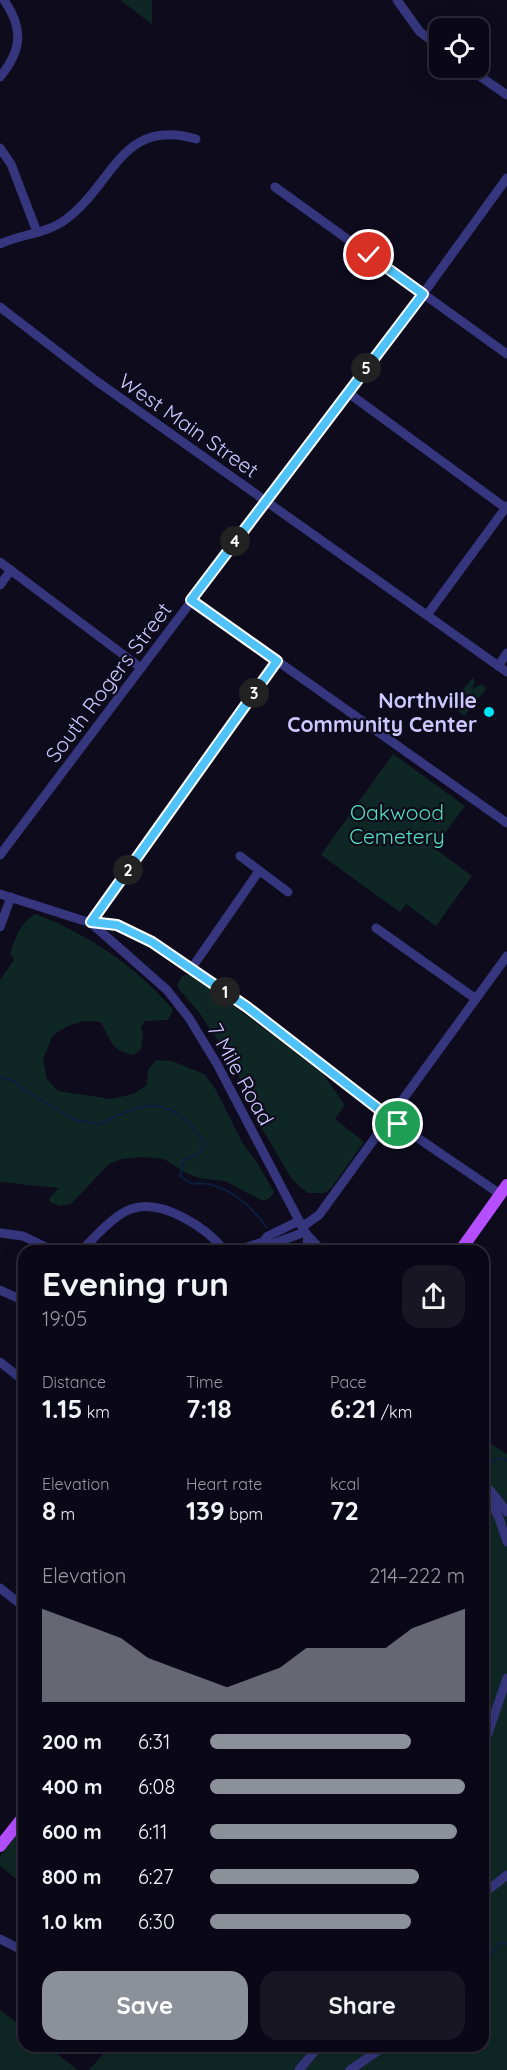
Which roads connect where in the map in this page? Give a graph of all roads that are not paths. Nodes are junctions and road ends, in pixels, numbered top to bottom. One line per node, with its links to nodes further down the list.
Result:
1 (4, 0): 4 (street)
2 (397, 0): 3 (street)
3 (429, 39)
4 (0, 77)
5 (482, 78): 6 (street)
6 (507, 95)
7 (196, 139): 11 (street)
8 (0, 148): 11 (street)
9 (507, 177): 13 (street, South Rogers Street)
10 (274, 188): 13 (street)
11 (37, 232): 12 (street)
12 (0, 244)
13 (423, 294): 15 (street); 16 (street, South Rogers Street)
14 (0, 307): 17 (street, West Main Street)
15 (507, 354)
16 (347, 392): 17 (street, South Rogers Street); 18 (street)
17 (265, 501): 22 (street, South Rogers Street); 23 (street, West Main Street)
18 (507, 508): 23 (street)
19 (0, 562): 20 (street)
20 (11, 570): 21 (street); 27 (street)
21 (0, 585)
22 (191, 600): 25 (street); 27 (street, South Rogers Street)
23 (427, 615): 26 (street, West Main Street)
24 (507, 653): 26 (street)
25 (277, 661): 29 (street); 36 (street)
26 (498, 666): 28 (street, West Main Street)
27 (141, 668): 30 (street, South Rogers Street)
28 (507, 672)
29 (507, 823)
30 (0, 855)
31 (240, 856): 32 (street)
32 (259, 871): 33 (street); 40 (street)
33 (288, 892)
34 (0, 894): 35 (street)
35 (12, 897): 36 (street); 37 (street)
36 (91, 922): 40 (street); 44 (street, 7 Mile Road)
37 (0, 927)
38 (376, 928): 41 (street)
39 (507, 956): 41 (street)
40 (191, 969): 42 (street)
41 (476, 999): 42 (street)
42 (390, 1119): 43 (street); 44 (street)
43 (504, 1190): 52 (main road)
44 (304, 1229): 49 (street); 50 (street, 7 Mile Road); 51 (street, 7 Mile Road)
45 (0, 1233): 46 (street)
46 (41, 1245)
47 (88, 1245): 48 (street)
48 (219, 1245)
49 (253, 1245)
50 (308, 1245)
51 (317, 1245)
52 (464, 1245)
53 (0, 1290): 54 (street)
54 (18, 1298)
55 (0, 1362): 56 (street)
56 (18, 1376)
57 (489, 1490): 59 (street)
58 (489, 1496): 60 (street)
59 (507, 1512)
60 (507, 1542)
61 (0, 1588): 62 (street)
62 (18, 1602)
63 (507, 1678): 64 (street)
64 (489, 1730)
65 (18, 1824): 66 (main road)
66 (0, 1846)
67 (507, 1875): 68 (street)
68 (489, 1889)
69 (0, 1939): 70 (street)
70 (18, 1948)
71 (314, 2052): 73 (street)
72 (376, 2052): 74 (street)
73 (299, 2070)
74 (350, 2070)

